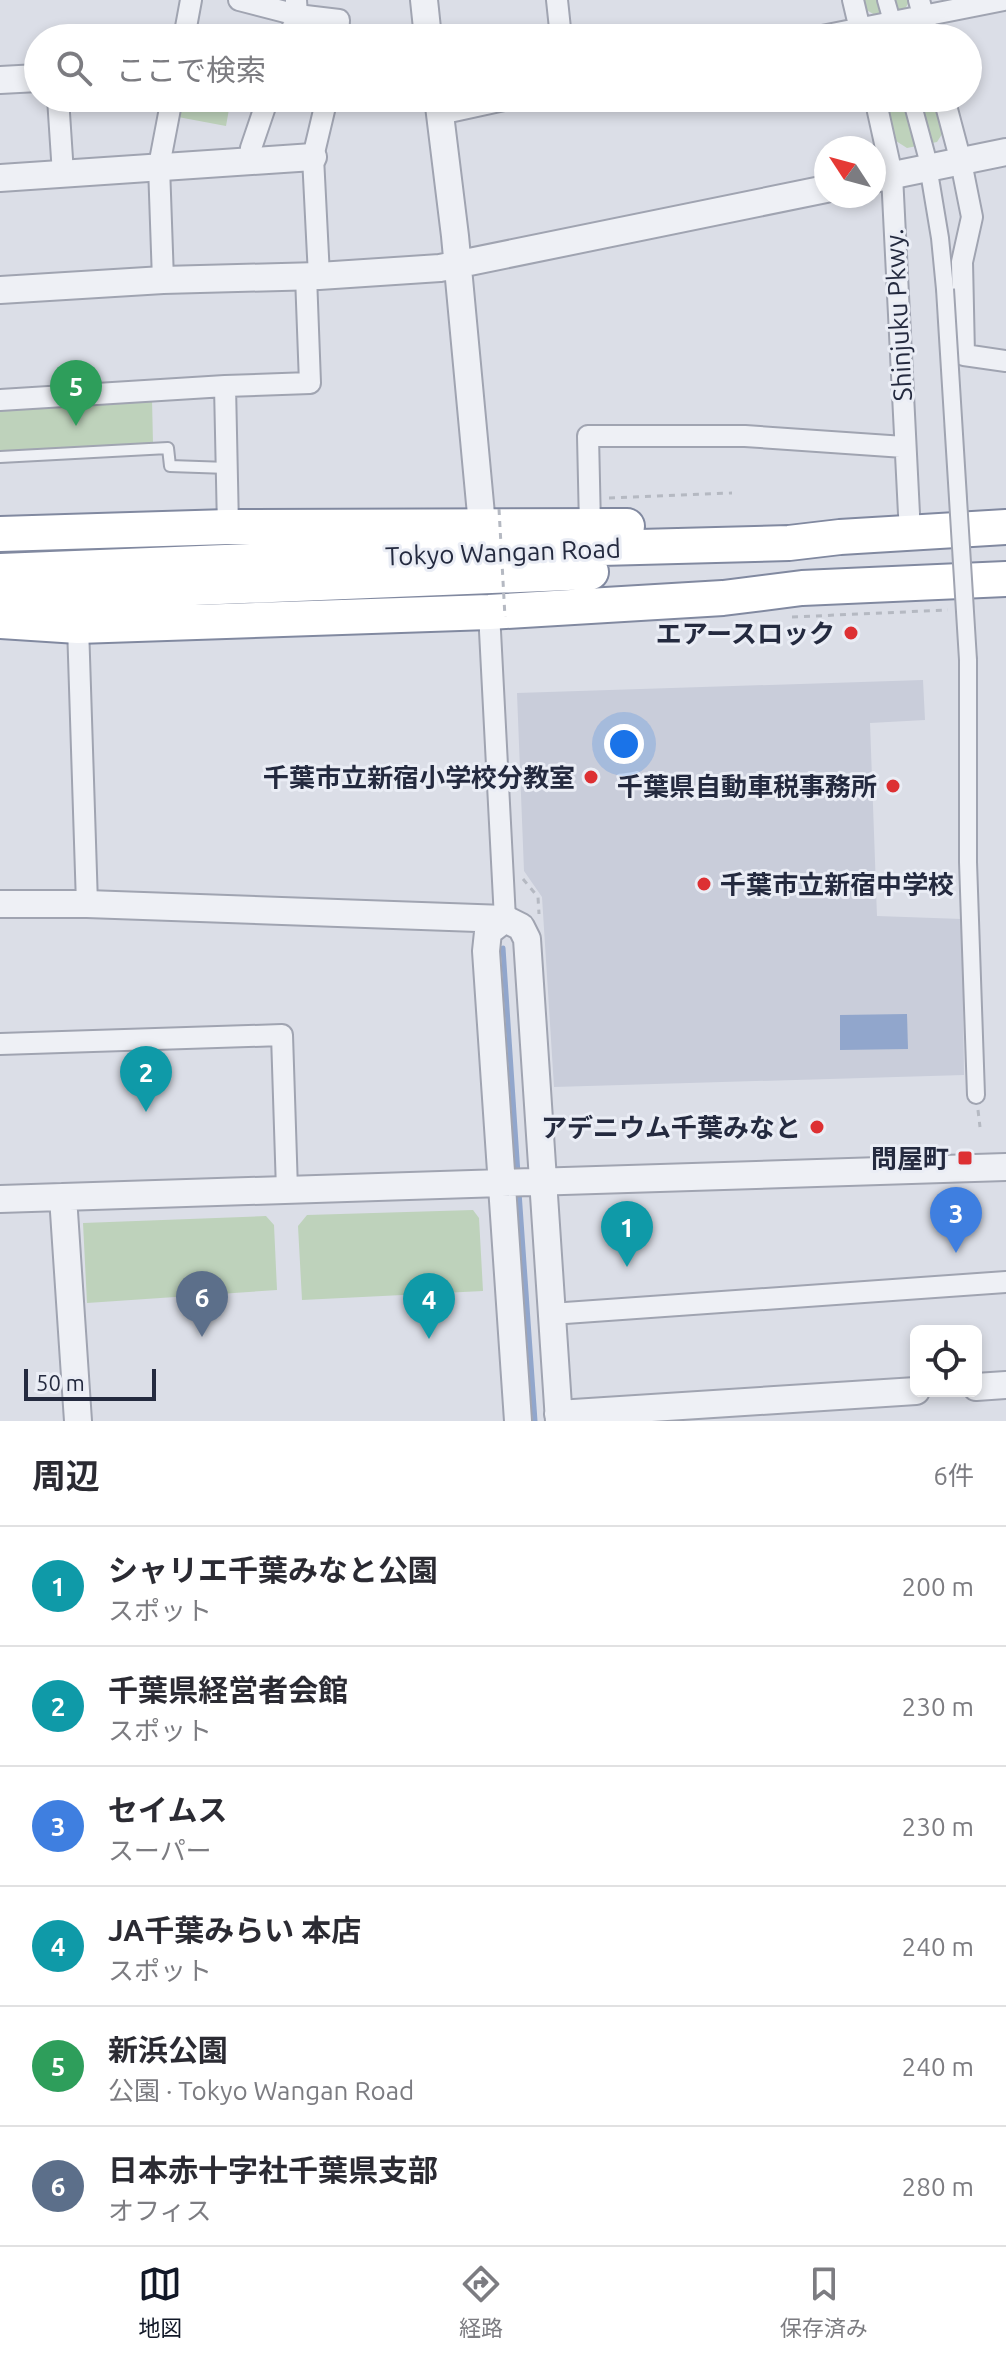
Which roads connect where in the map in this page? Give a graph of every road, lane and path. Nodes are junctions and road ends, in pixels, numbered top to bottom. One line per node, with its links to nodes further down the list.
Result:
1 (191, 0): 9 (street)
2 (239, 0): 7 (street)
3 (424, 0): 11 (street)
4 (557, 0): 12 (street)
5 (853, 0): 13 (street)
6 (1004, 0): 8 (street)
7 (296, 8): 10 (street)
8 (921, 8): 14 (street)
9 (187, 24)
10 (339, 24)
11 (427, 24)
12 (560, 24)
13 (859, 24)
14 (883, 24)
15 (24, 79): 16 (street)
16 (0, 80)
17 (59, 112): 32 (street)
18 (169, 112): 31 (street)
19 (263, 112): 30 (street)
20 (324, 112): 27 (street)
21 (440, 112): 38 (street)
22 (876, 112): 25 (street, Shinjuku Pkwy.)
23 (915, 112): 28 (street)
24 (948, 112): 29 (street)
25 (879, 136)
26 (1006, 152): 29 (street)
27 (313, 157): 30 (street); 39 (street)
28 (927, 157)
29 (961, 162): 33 (street); 42 (street)
30 (249, 163): 31 (street)
31 (159, 166): 32 (street); 40 (street)
32 (63, 174): 34 (street)
33 (886, 176)
34 (0, 178)
35 (930, 178): 67 (street, bridge)
36 (814, 191): 38 (street)
37 (885, 208): 45 (street, Shinjuku Pkwy.)
38 (457, 264): 39 (street); 50 (street)
39 (312, 276): 40 (street); 43 (street)
40 (163, 280): 41 (street)
41 (0, 290)
42 (1006, 361)
43 (225, 386): 44 (street); 47 (street)
44 (0, 400)
45 (904, 447): 49 (street); 54 (street, Shinjuku Pkwy.)
46 (0, 457): 47 (lane)
47 (228, 468): 51 (street)
48 (732, 493): 49 (path)
49 (595, 512): 50 (highway); 55 (highway)
50 (490, 517): 51 (highway); 60 (path, bridge)
51 (228, 527): 53 (highway)
52 (1006, 527): 54 (highway, Tokyo Wangan Road)
53 (0, 534)
54 (910, 534): 55 (highway, Tokyo Wangan Road)
55 (840, 537): 57 (highway, Tokyo Wangan Road)
56 (1006, 565): 59 (highway, Tokyo Wangan Road)
57 (0, 571)
58 (1006, 579): 60 (highway)
59 (0, 596)
60 (497, 615): 62 (highway); 65 (street)
61 (0, 621): 62 (highway)
62 (78, 626): 64 (street)
63 (0, 904): 64 (street)
64 (87, 904): 65 (street)
65 (505, 919): 69 (street); 70 (street)
66 (0, 1044): 71 (street)
67 (976, 1095)
68 (1006, 1167): 70 (street)
69 (502, 1182): 70 (street); 71 (street); 81 (street)
70 (543, 1182): 75 (street)
71 (287, 1190): 72 (street)
72 (63, 1197): 73 (street); 80 (street)
73 (0, 1199)
74 (1006, 1282): 75 (street)
75 (551, 1314): 79 (street)
76 (1006, 1385): 77 (street)
77 (982, 1387)
78 (910, 1391): 79 (street)
79 (559, 1418)
80 (78, 1421)
81 (518, 1421)

